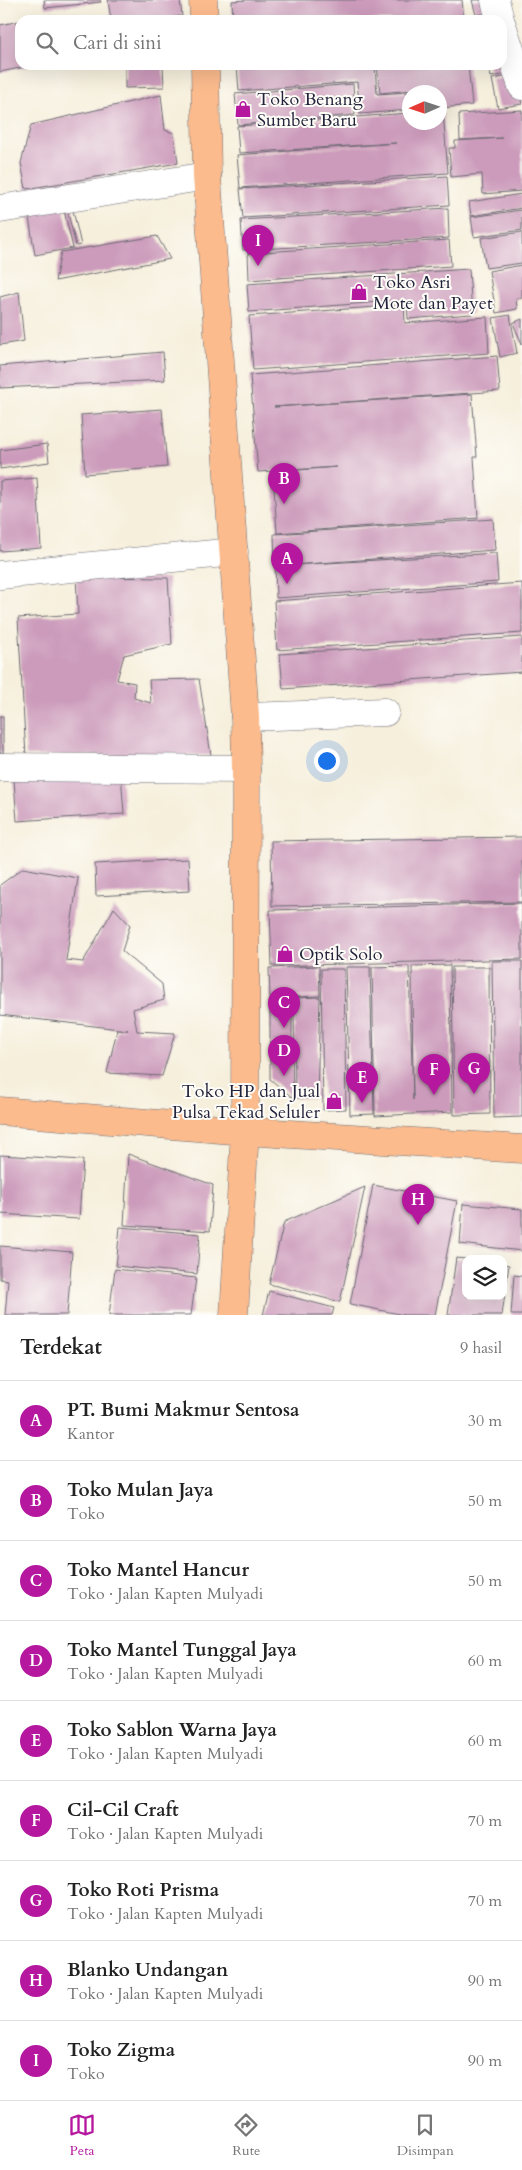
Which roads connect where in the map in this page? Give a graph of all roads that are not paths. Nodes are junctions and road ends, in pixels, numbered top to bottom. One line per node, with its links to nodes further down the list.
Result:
1 (203, 0): 3 (main road)
2 (495, 0): 4 (street)
3 (204, 15)
4 (499, 15)
5 (507, 40): 7 (street)
6 (205, 70): 8 (main road)
7 (522, 86)
8 (207, 176): 9 (street); 10 (main road)
9 (0, 209)
10 (234, 552): 11 (street); 13 (main road)
11 (0, 575)
12 (385, 712): 13 (street)
13 (245, 717): 15 (main road)
14 (0, 767): 15 (street)
15 (246, 769): 17 (main road)
16 (0, 1111): 17 (main road)
17 (245, 1131): 18 (main road); 19 (main road)
18 (522, 1149)
19 (234, 1315)

